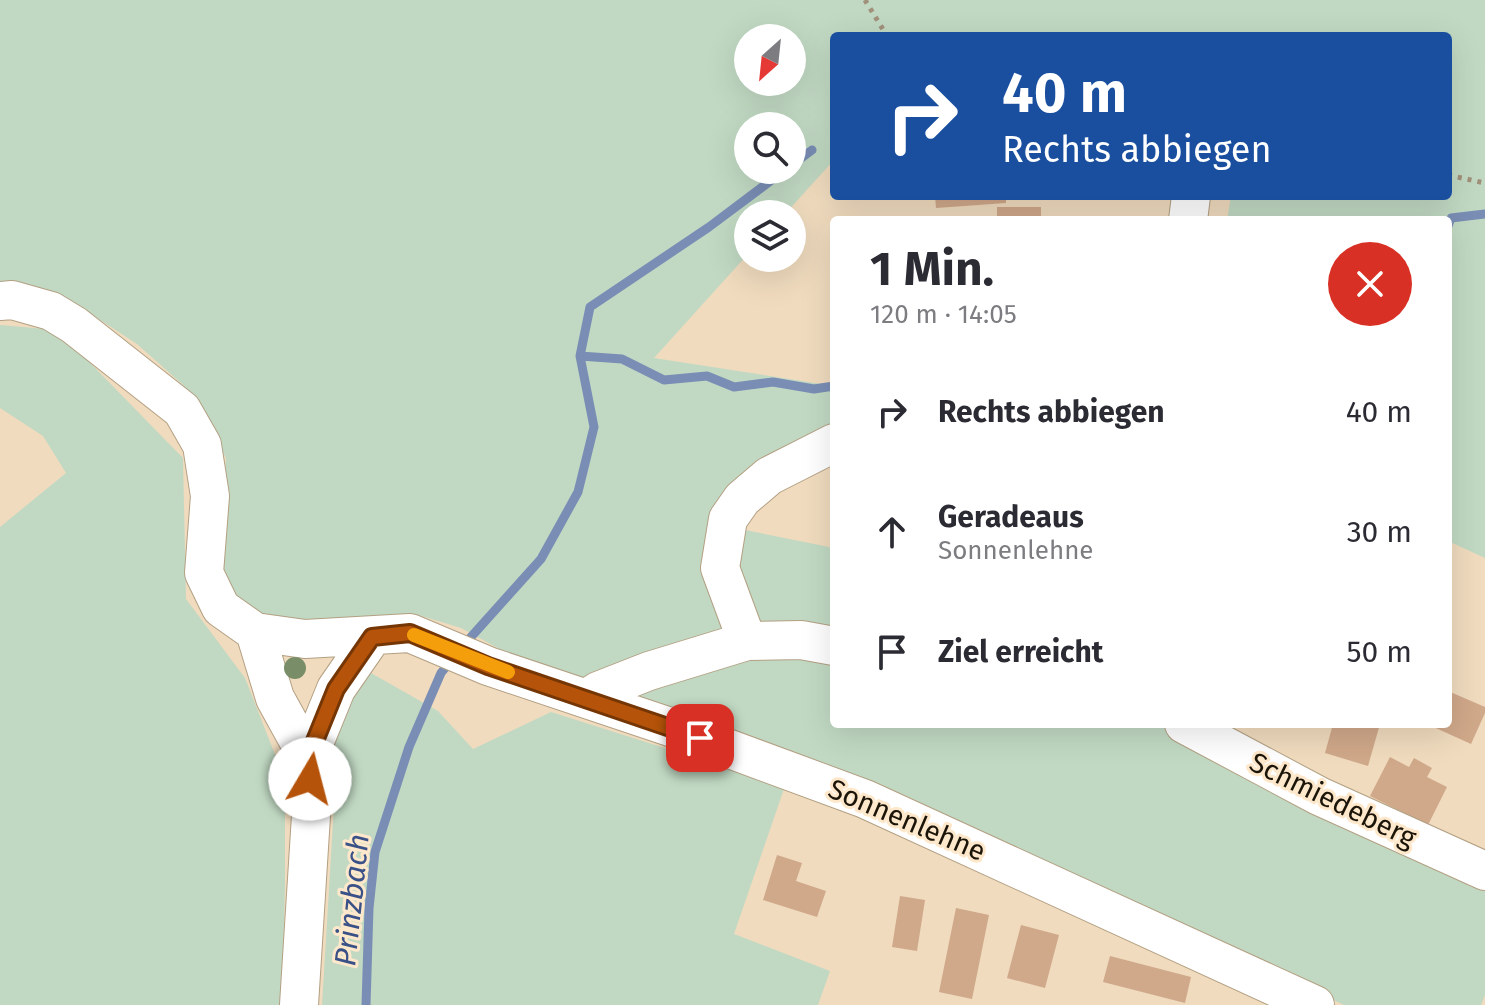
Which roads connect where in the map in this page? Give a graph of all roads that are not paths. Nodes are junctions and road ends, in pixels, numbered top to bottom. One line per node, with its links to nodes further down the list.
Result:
1 (0, 301): 3 (street)
2 (830, 445): 5 (street)
3 (255, 632): 4 (street); 9 (street)
4 (372, 637): 7 (street, Sonnenlehne); 9 (street)
5 (747, 641): 6 (street); 7 (street)
6 (830, 645)
7 (587, 698): 12 (street, Sonnenlehne)
8 (1192, 728): 10 (street, Schmiedeberg)
9 (308, 758): 11 (street)
10 (1485, 871)
11 (299, 1005)
12 (1315, 1005)

